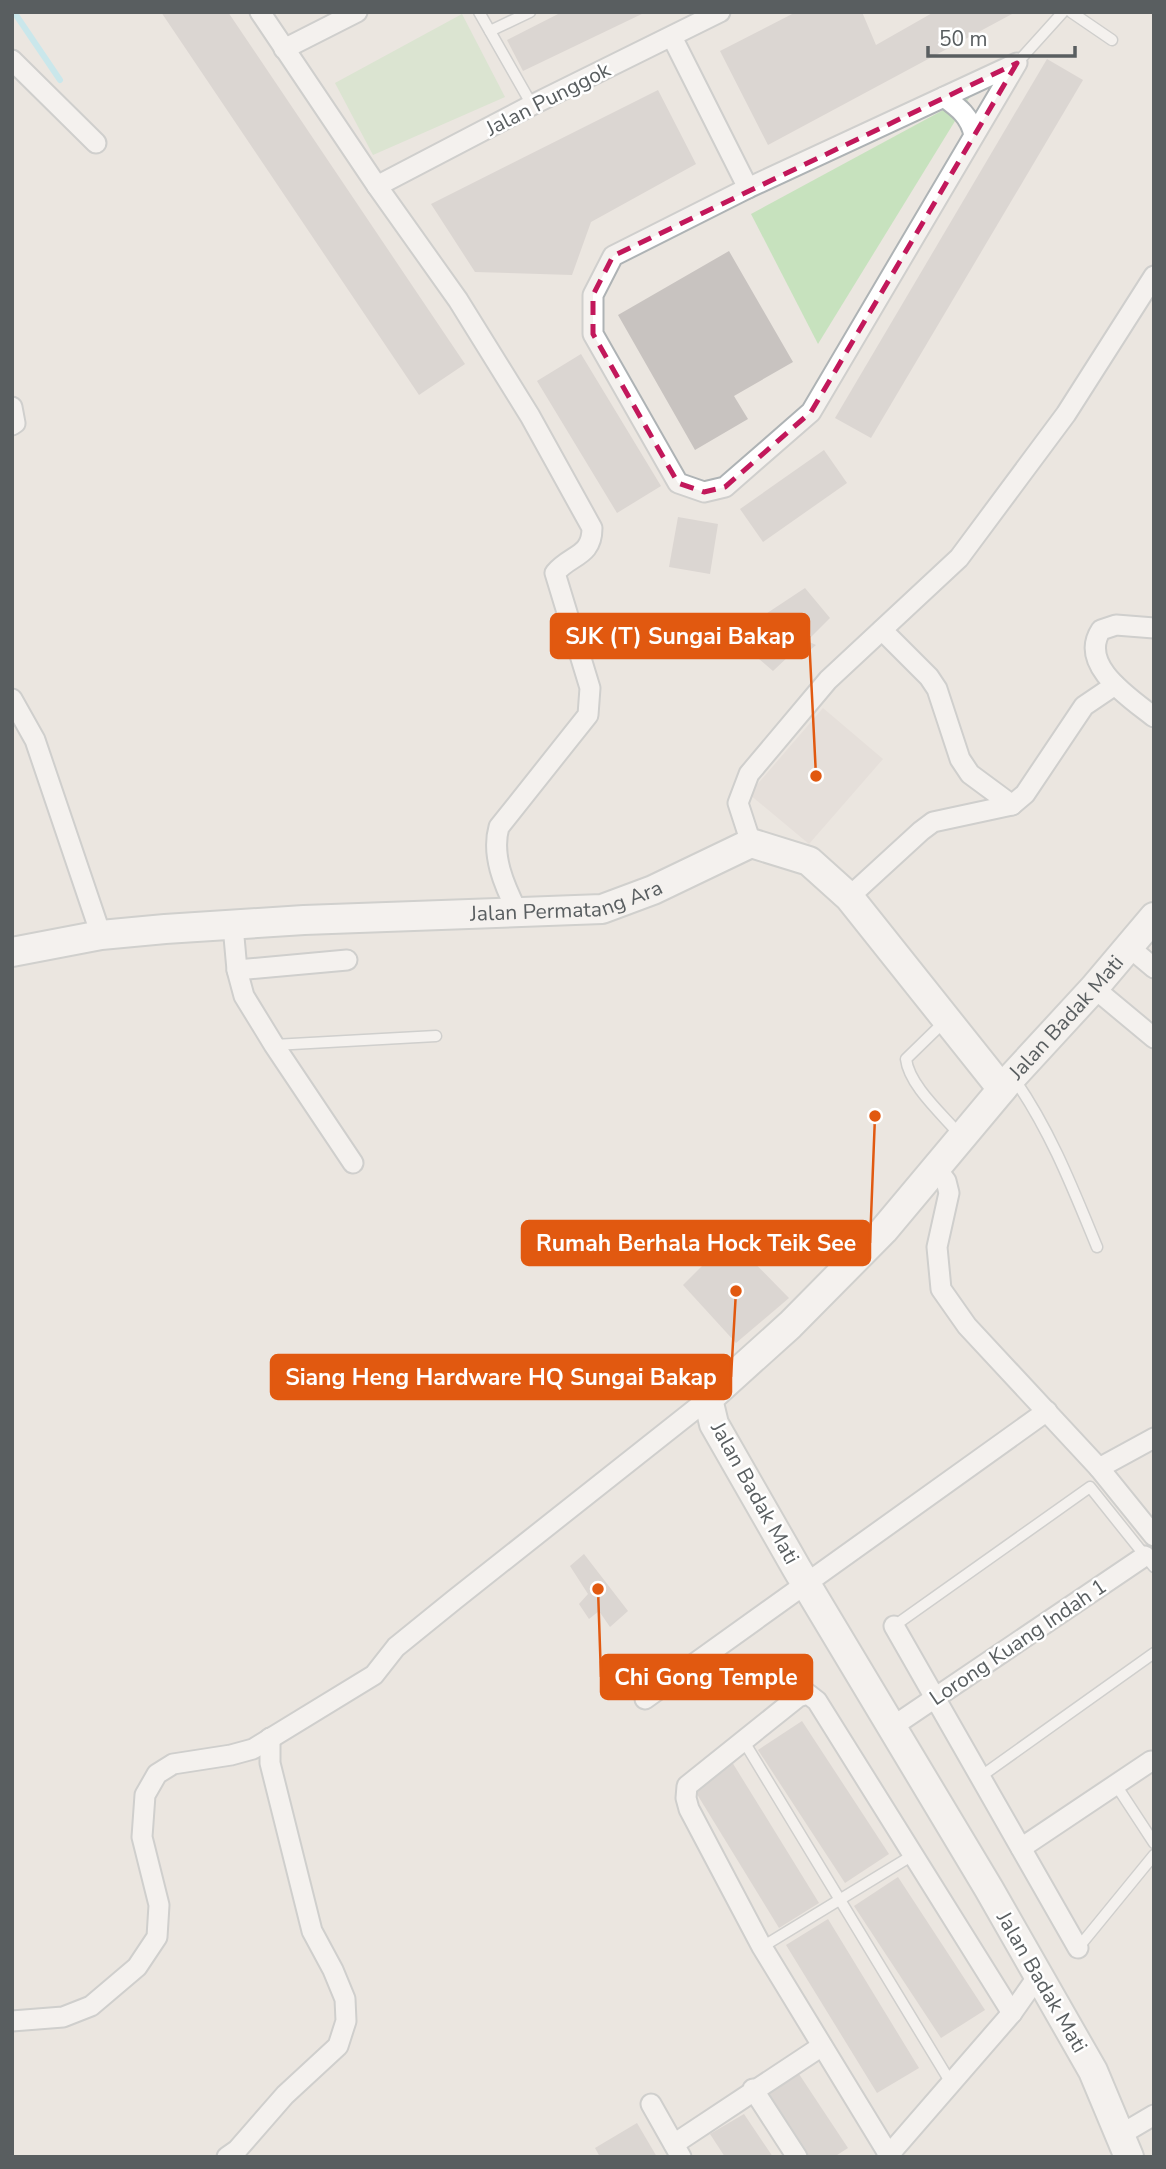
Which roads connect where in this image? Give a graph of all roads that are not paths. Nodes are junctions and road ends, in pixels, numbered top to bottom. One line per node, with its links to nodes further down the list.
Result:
1 (260, 12): 11 (street)
2 (357, 12): 11 (street)
3 (480, 12): 8 (lane)
4 (530, 12): 8 (lane)
5 (720, 12): 9 (street, Jalan Punggok)
6 (1063, 12): 13 (lane)
7 (1071, 12): 10 (lane)
8 (490, 32): 15 (lane)
9 (672, 37): 15 (street, Jalan Punggok); 19 (street)
10 (1112, 40)
11 (284, 49): 18 (street)
12 (12, 60): 17 (street)
13 (1017, 63): 14 (street); 16 (street)
14 (944, 97): 16 (street); 19 (street)
15 (532, 105): 18 (street, Jalan Punggok)
16 (974, 135): 19 (street)
17 (96, 143)
18 (377, 186): 31 (street)
19 (748, 188)
20 (1154, 276): 24 (street)
21 (12, 407): 22 (street)
22 (12, 425)
23 (1154, 628): 25 (street)
24 (882, 630): 28 (street); 29 (street)
25 (1115, 685): 27 (street); 28 (street)
26 (12, 699): 34 (street)
27 (1154, 717)
28 (1012, 806): 30 (street)
29 (751, 843): 30 (main road); 31 (main road, Jalan Permatang Ara)
30 (849, 897): 41 (main road)
31 (517, 911): 33 (main road, Jalan Permatang Ara)
32 (1154, 917): 35 (main road, Jalan Badak Mati)
33 (233, 926): 34 (main road, Jalan Permatang Ara); 39 (street)
34 (101, 935): 36 (main road, Jalan Permatang Ara)
35 (1129, 947): 38 (street); 40 (main road, Jalan Badak Mati)
36 (12, 952)
37 (347, 960): 39 (street)
38 (1154, 968)
39 (237, 970): 44 (street)
40 (1094, 988): 43 (street); 45 (main road, Jalan Badak Mati)
41 (945, 1020): 45 (main road); 46 (lane)
42 (436, 1036): 44 (lane)
43 (1154, 1038)
44 (274, 1045): 47 (street)
45 (1007, 1083): 46 (main road, Jalan Badak Mati); 49 (lane)
46 (962, 1137): 48 (main road, Jalan Badak Mati)
47 (353, 1163)
48 (936, 1168): 50 (main road, Jalan Badak Mati); 51 (street)
49 (1097, 1247)
50 (708, 1399): 56 (main road, Jalan Badak Mati); 62 (street)
51 (1048, 1411): 53 (street); 56 (street)
52 (1154, 1438): 53 (street)
53 (1099, 1468): 54 (street)
54 (1154, 1536)
55 (1149, 1562): 57 (lane); 59 (street, Lorong Kuang Indah 1)
56 (806, 1584): 60 (street); 61 (main road, Jalan Badak Mati)
57 (894, 1626): 59 (street)
58 (1154, 1653): 65 (lane)
59 (935, 1698): 61 (street, Lorong Kuang Indah 1); 65 (street)
60 (645, 1699)
61 (892, 1727): 74 (main road, Jalan Badak Mati)
62 (270, 1738): 76 (street); 85 (street)
63 (743, 1740): 70 (street); 71 (lane); 72 (street)
64 (1152, 1761): 66 (street)
65 (980, 1777): 68 (street)
66 (1116, 1785): 67 (lane); 68 (street)
67 (1154, 1843)
68 (1021, 1848): 73 (street)
69 (1154, 1854): 73 (lane)
70 (913, 1855): 71 (lane); 75 (street)
71 (839, 1900): 72 (lane); 78 (lane)
72 (762, 1947): 77 (street)
73 (1078, 1948)
74 (1038, 1976): 75 (street); 82 (main road, Jalan Badak Mati)
75 (1012, 2013): 78 (street)
76 (12, 2021)
77 (821, 2046): 79 (street); 84 (street)
78 (951, 2083): 84 (street)
79 (753, 2089): 83 (street); 86 (street)
80 (651, 2104): 83 (street)
81 (1154, 2115): 82 (street)
82 (1125, 2146)
83 (678, 2150)
84 (888, 2156)
85 (227, 2157)
86 (797, 2157)

